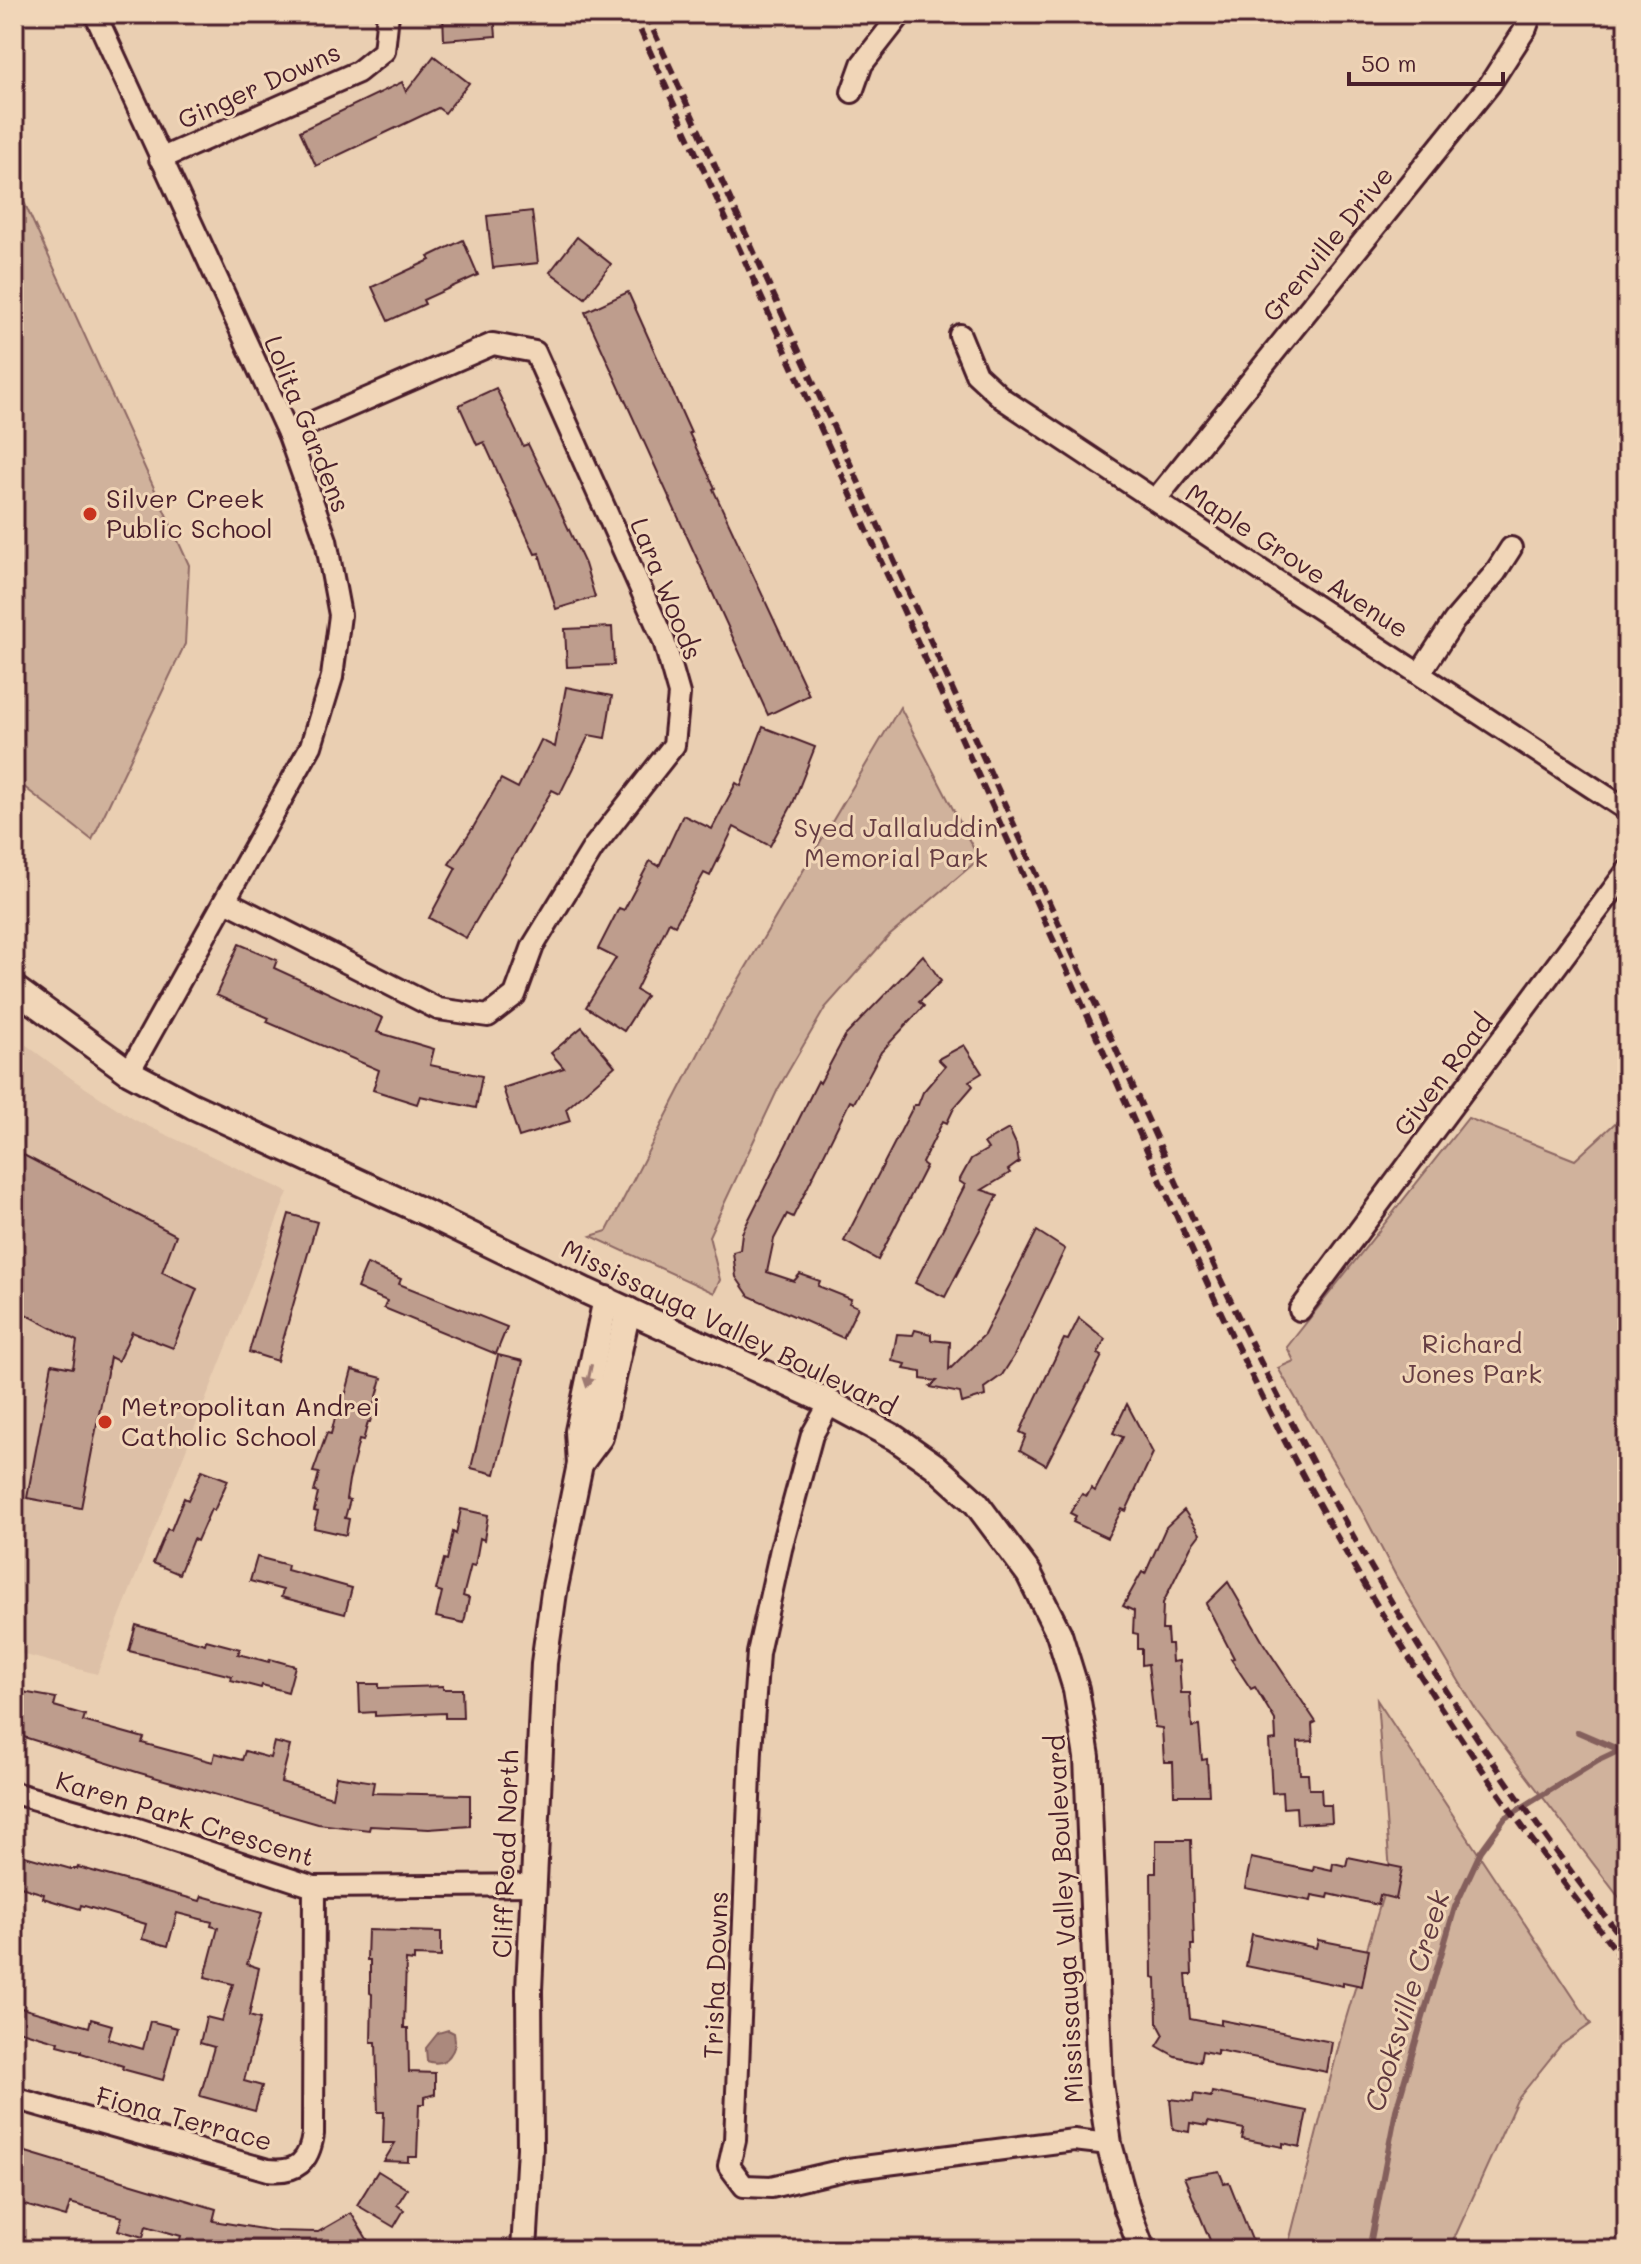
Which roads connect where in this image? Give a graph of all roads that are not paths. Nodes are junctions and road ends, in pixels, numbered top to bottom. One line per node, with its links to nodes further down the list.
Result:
1 (95, 14): 6 (street, Lolita Gardens)
2 (388, 14): 6 (street, Ginger Downs)
3 (901, 14): 5 (street)
4 (1531, 14): 9 (street, Grenville Drive)
5 (852, 92)
6 (160, 159): 8 (street, Lolita Gardens)
7 (960, 335): 9 (street, Maple Grove Avenue)
8 (288, 433): 14 (street, Lolita Gardens); 14 (street, Lara Woods)
9 (1156, 499): 11 (street, Maple Grove Avenue)
10 (1511, 548): 11 (street)
11 (1420, 673): 12 (street, Maple Grove Avenue)
12 (1627, 810)
13 (1627, 871): 19 (street, Given Road)
14 (226, 901): 16 (street, Lolita Gardens)
15 (14, 988): 16 (street, Mississauga Valley Boulevard)
16 (129, 1072): 17 (street, Mississauga Valley Boulevard)
17 (606, 1299): 18 (street, Mississauga Valley Boulevard); 21 (street, Cliff Road North, one-way to 21)
18 (628, 1310): 20 (street, Mississauga Valley Boulevard); 21 (street, Cliff Road North)
19 (1300, 1310)
20 (830, 1403): 26 (street, Mississauga Valley Boulevard); 26 (street, Trisha Downs)
21 (580, 1464): 23 (street, Cliff Road North)
22 (14, 1793): 24 (street, Karen Park Crescent)
23 (533, 1885): 24 (street, Karen Park Crescent); 27 (street, Cliff Road North)
24 (314, 1887): 25 (street, Fiona Terrace)
25 (14, 2098)
26 (1109, 2144): 28 (street, Mississauga Valley Boulevard)
27 (524, 2250)
28 (1142, 2250)

